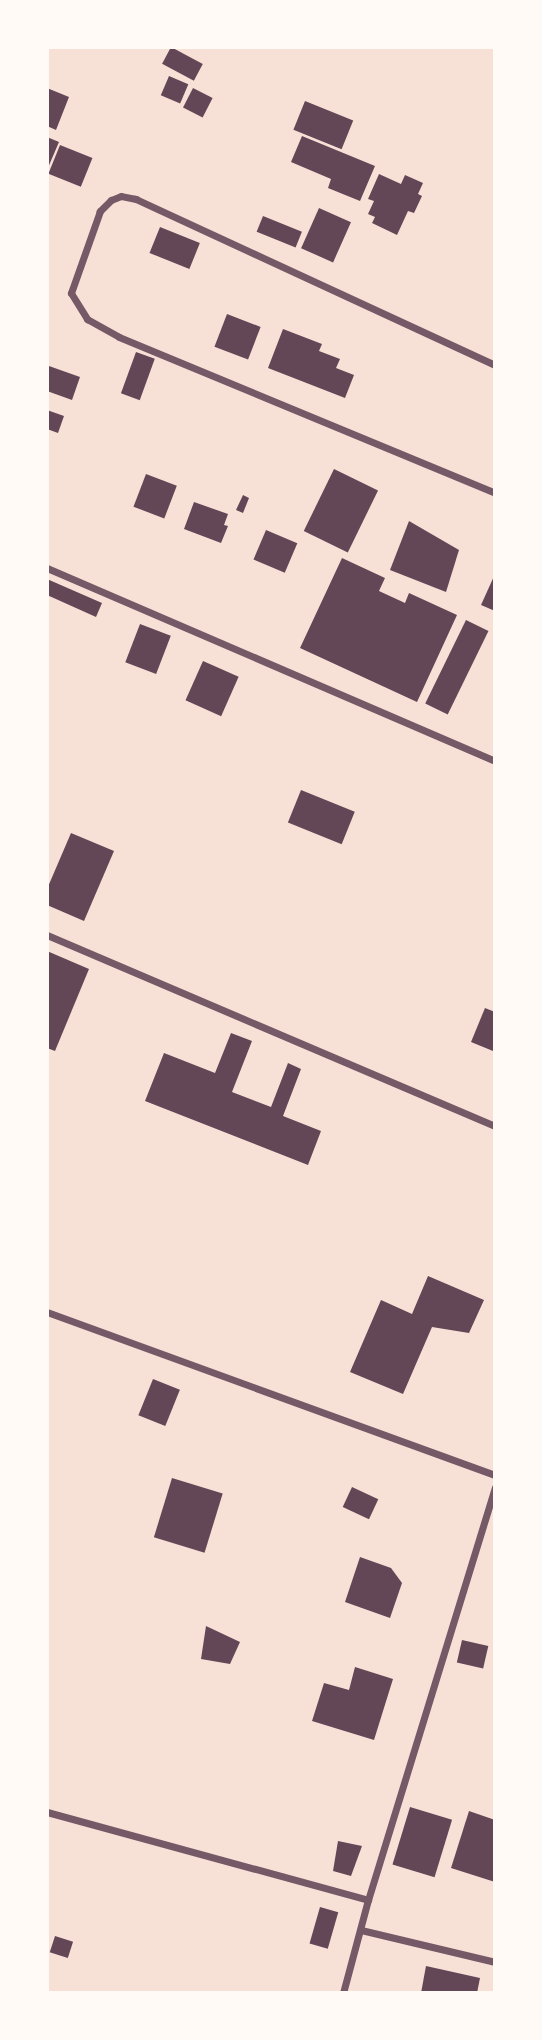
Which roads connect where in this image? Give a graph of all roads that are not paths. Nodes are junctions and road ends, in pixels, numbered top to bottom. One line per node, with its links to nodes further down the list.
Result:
1 (495, 365): 2 (street)
2 (495, 493)
3 (47, 568): 4 (street)
4 (495, 761)
5 (47, 935): 6 (street)
6 (495, 1126)
7 (47, 1312): 8 (street)
8 (495, 1475)
9 (495, 1487): 11 (street)
10 (47, 1812): 11 (street)
11 (368, 1900): 12 (street)
12 (361, 1930): 13 (street); 14 (street)
13 (495, 1962)
14 (343, 1993)

